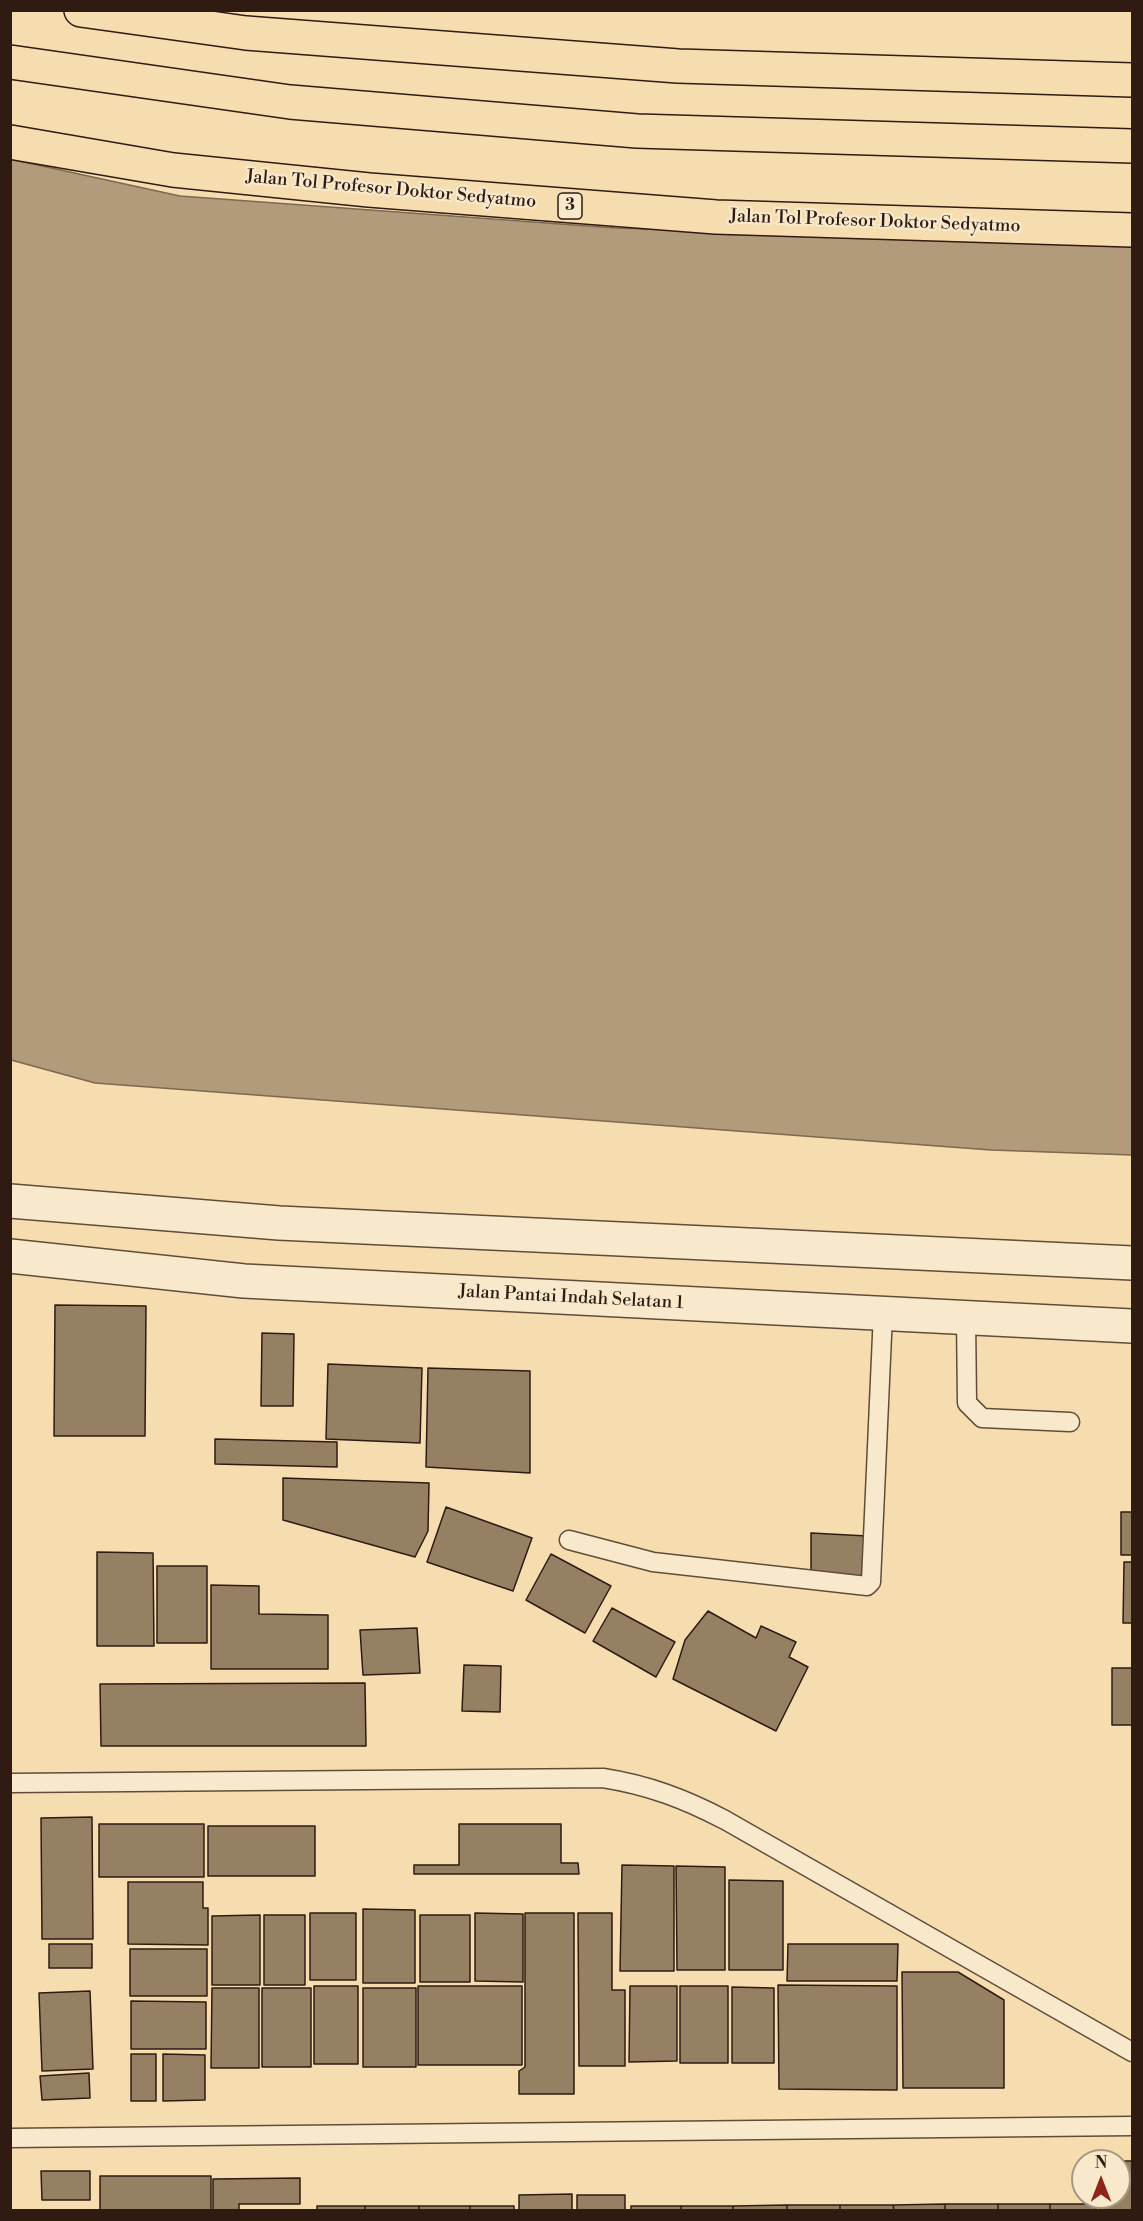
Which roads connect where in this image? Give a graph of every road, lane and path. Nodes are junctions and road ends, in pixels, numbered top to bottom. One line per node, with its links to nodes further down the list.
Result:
1 (81, 10): 3 (highway)
2 (10, 62): 5 (highway)
3 (1132, 80)
4 (10, 142): 6 (highway, Jalan Tol Profesor Doktor Sedyatmo / 3)
5 (1132, 146)
6 (1132, 230)
7 (12, 1210): 9 (street)
8 (10, 1256): 10 (street, Jalan Pantai Indah Selatan 1)
9 (1132, 1263)
10 (883, 1313): 11 (street, Jalan Pantai Indah Selatan 1); 14 (lane)
11 (966, 1317): 12 (street, Jalan Pantai Indah Selatan 1); 13 (lane)
12 (1132, 1326)
13 (1070, 1422)
14 (569, 1540)
15 (10, 1783): 16 (lane)
16 (1132, 2052)
17 (1132, 2126): 18 (lane)
18 (10, 2138)

